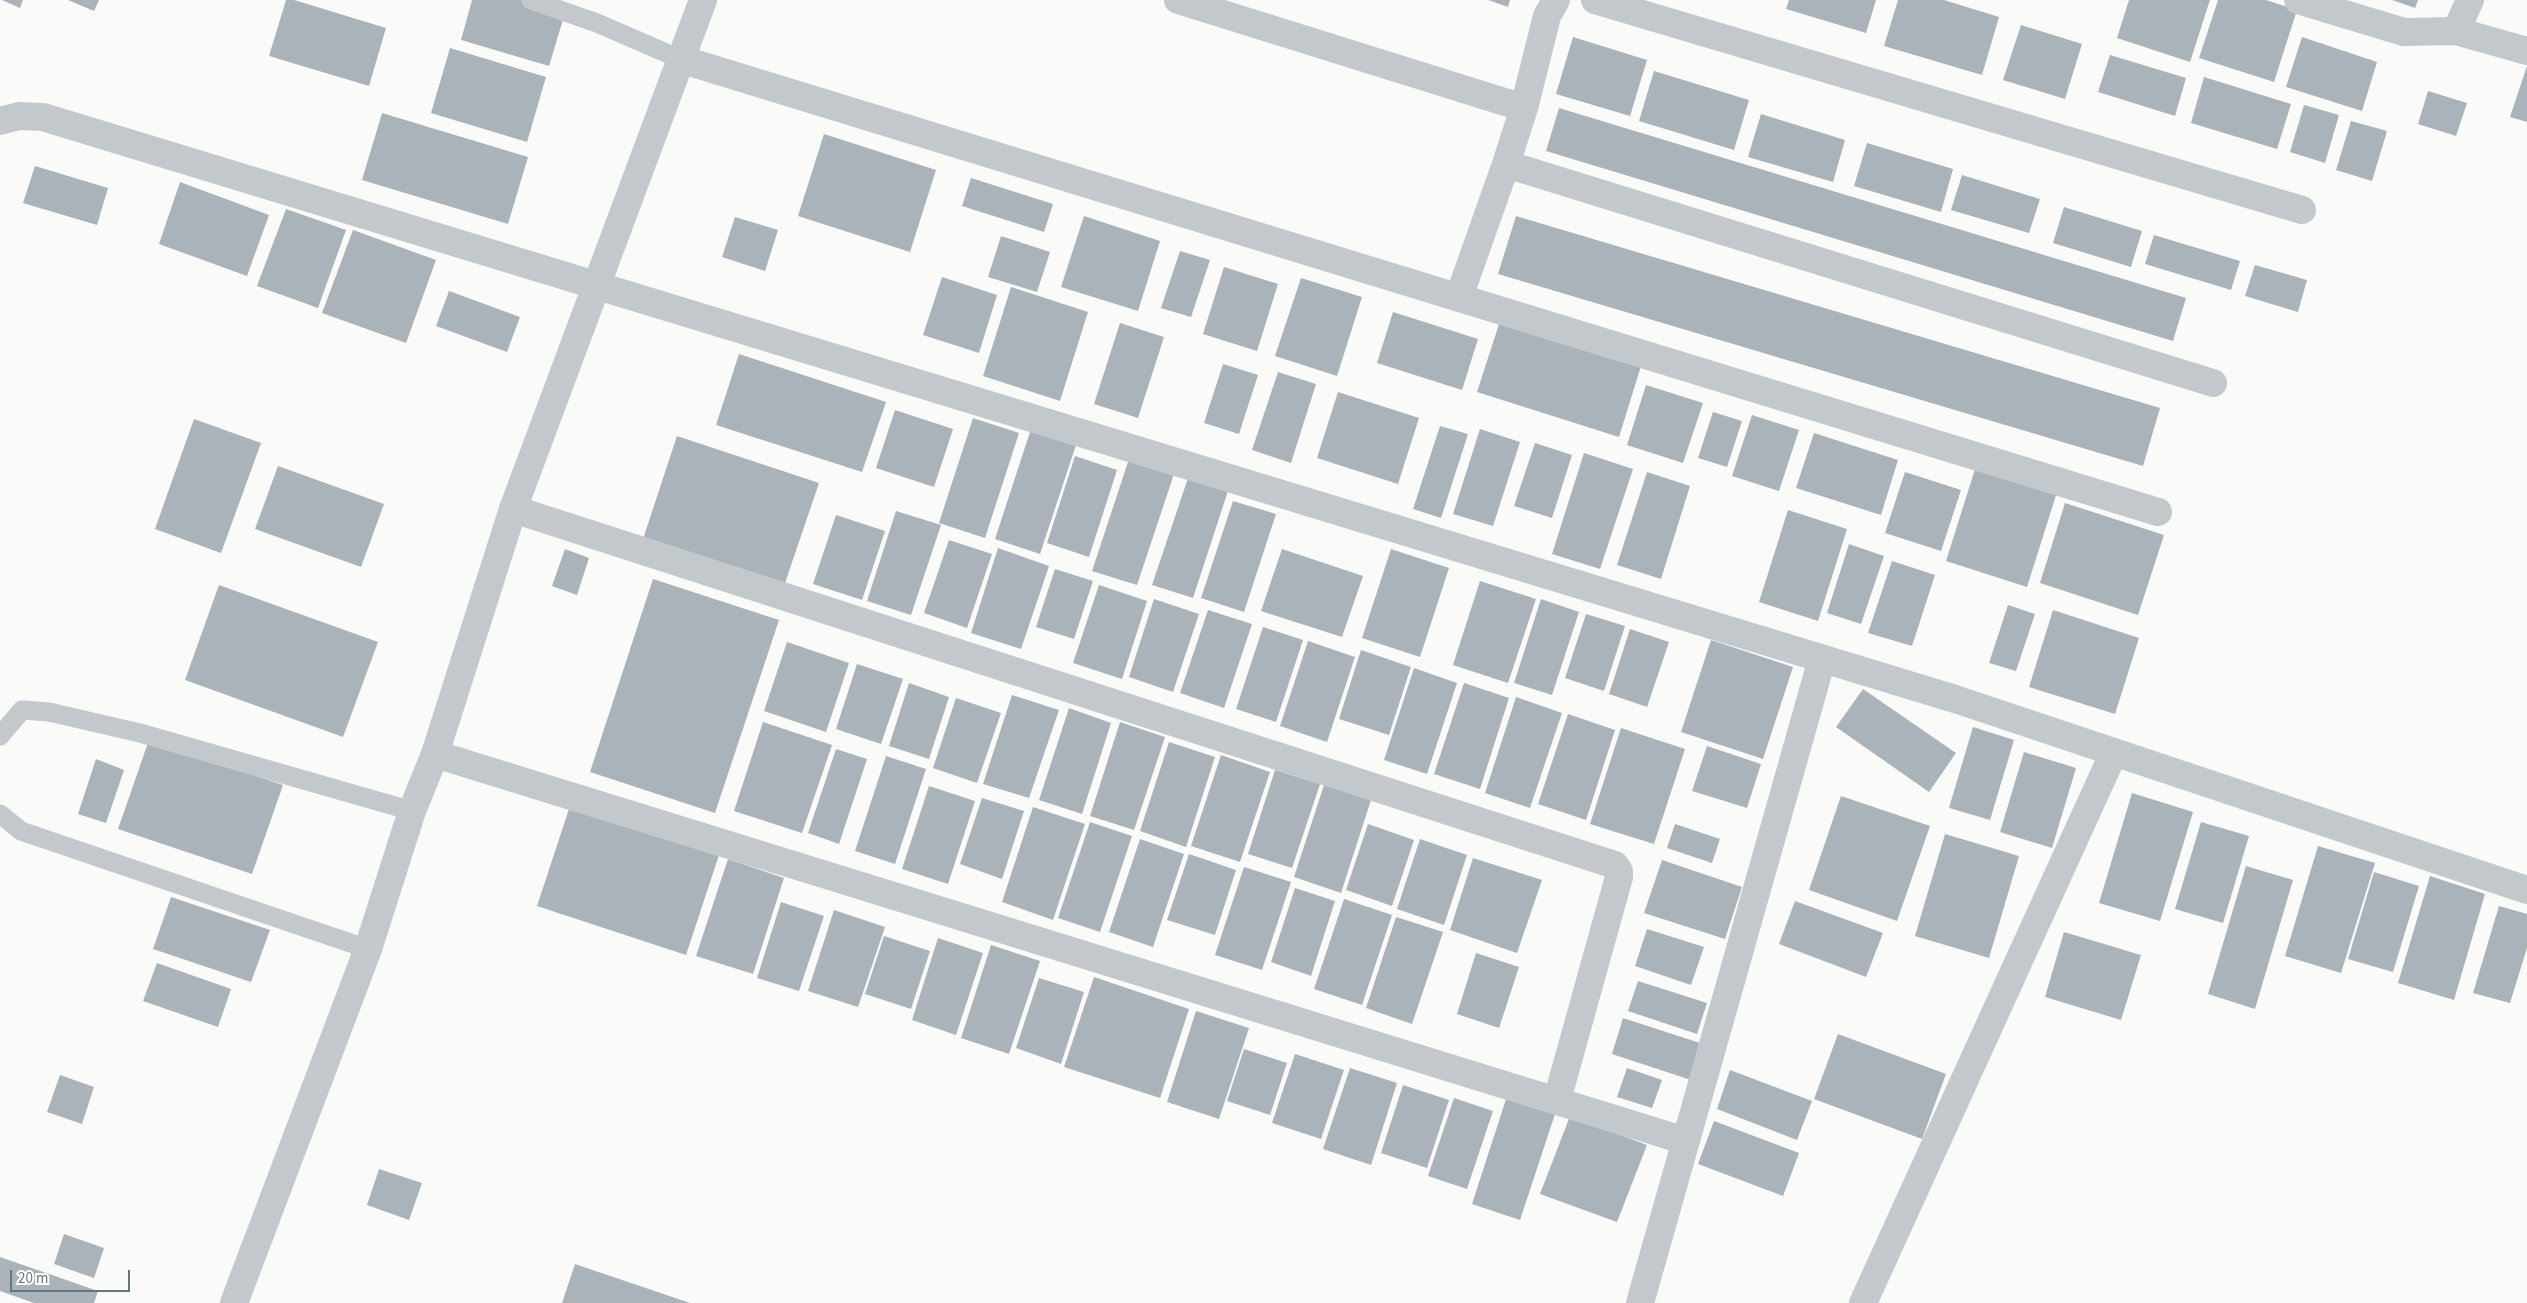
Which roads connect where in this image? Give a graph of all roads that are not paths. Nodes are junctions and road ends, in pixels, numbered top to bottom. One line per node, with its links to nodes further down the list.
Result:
1 (531, 0): 10 (lane)
2 (702, 0): 10 (street)
3 (1178, 0): 11 (street)
4 (1556, 0): 11 (street)
5 (1595, 0): 14 (street)
6 (2298, 0): 8 (street)
7 (2470, 0): 8 (street)
8 (2456, 31): 9 (street)
9 (2527, 51)
10 (680, 59): 15 (street); 16 (street)
11 (1524, 108): 13 (street)
12 (0, 121): 15 (street)
13 (1506, 164): 16 (street); 17 (street)
14 (2302, 210)
15 (595, 287): 18 (street); 20 (street)
16 (1459, 297): 19 (street)
17 (2213, 383)
18 (513, 509): 23 (street); 28 (street)
19 (2158, 512)
20 (1822, 659): 22 (street); 29 (street)
21 (0, 736): 24 (lane)
22 (2114, 752): 26 (street); 32 (street)
23 (435, 754): 24 (street); 28 (street)
24 (412, 811): 27 (street)
25 (0, 814): 27 (lane)
26 (2527, 890)
27 (368, 949): 30 (street)
28 (1557, 1100): 29 (street)
29 (1686, 1141): 31 (street)
30 (234, 1303)
31 (1640, 1303)
32 (1863, 1303)

